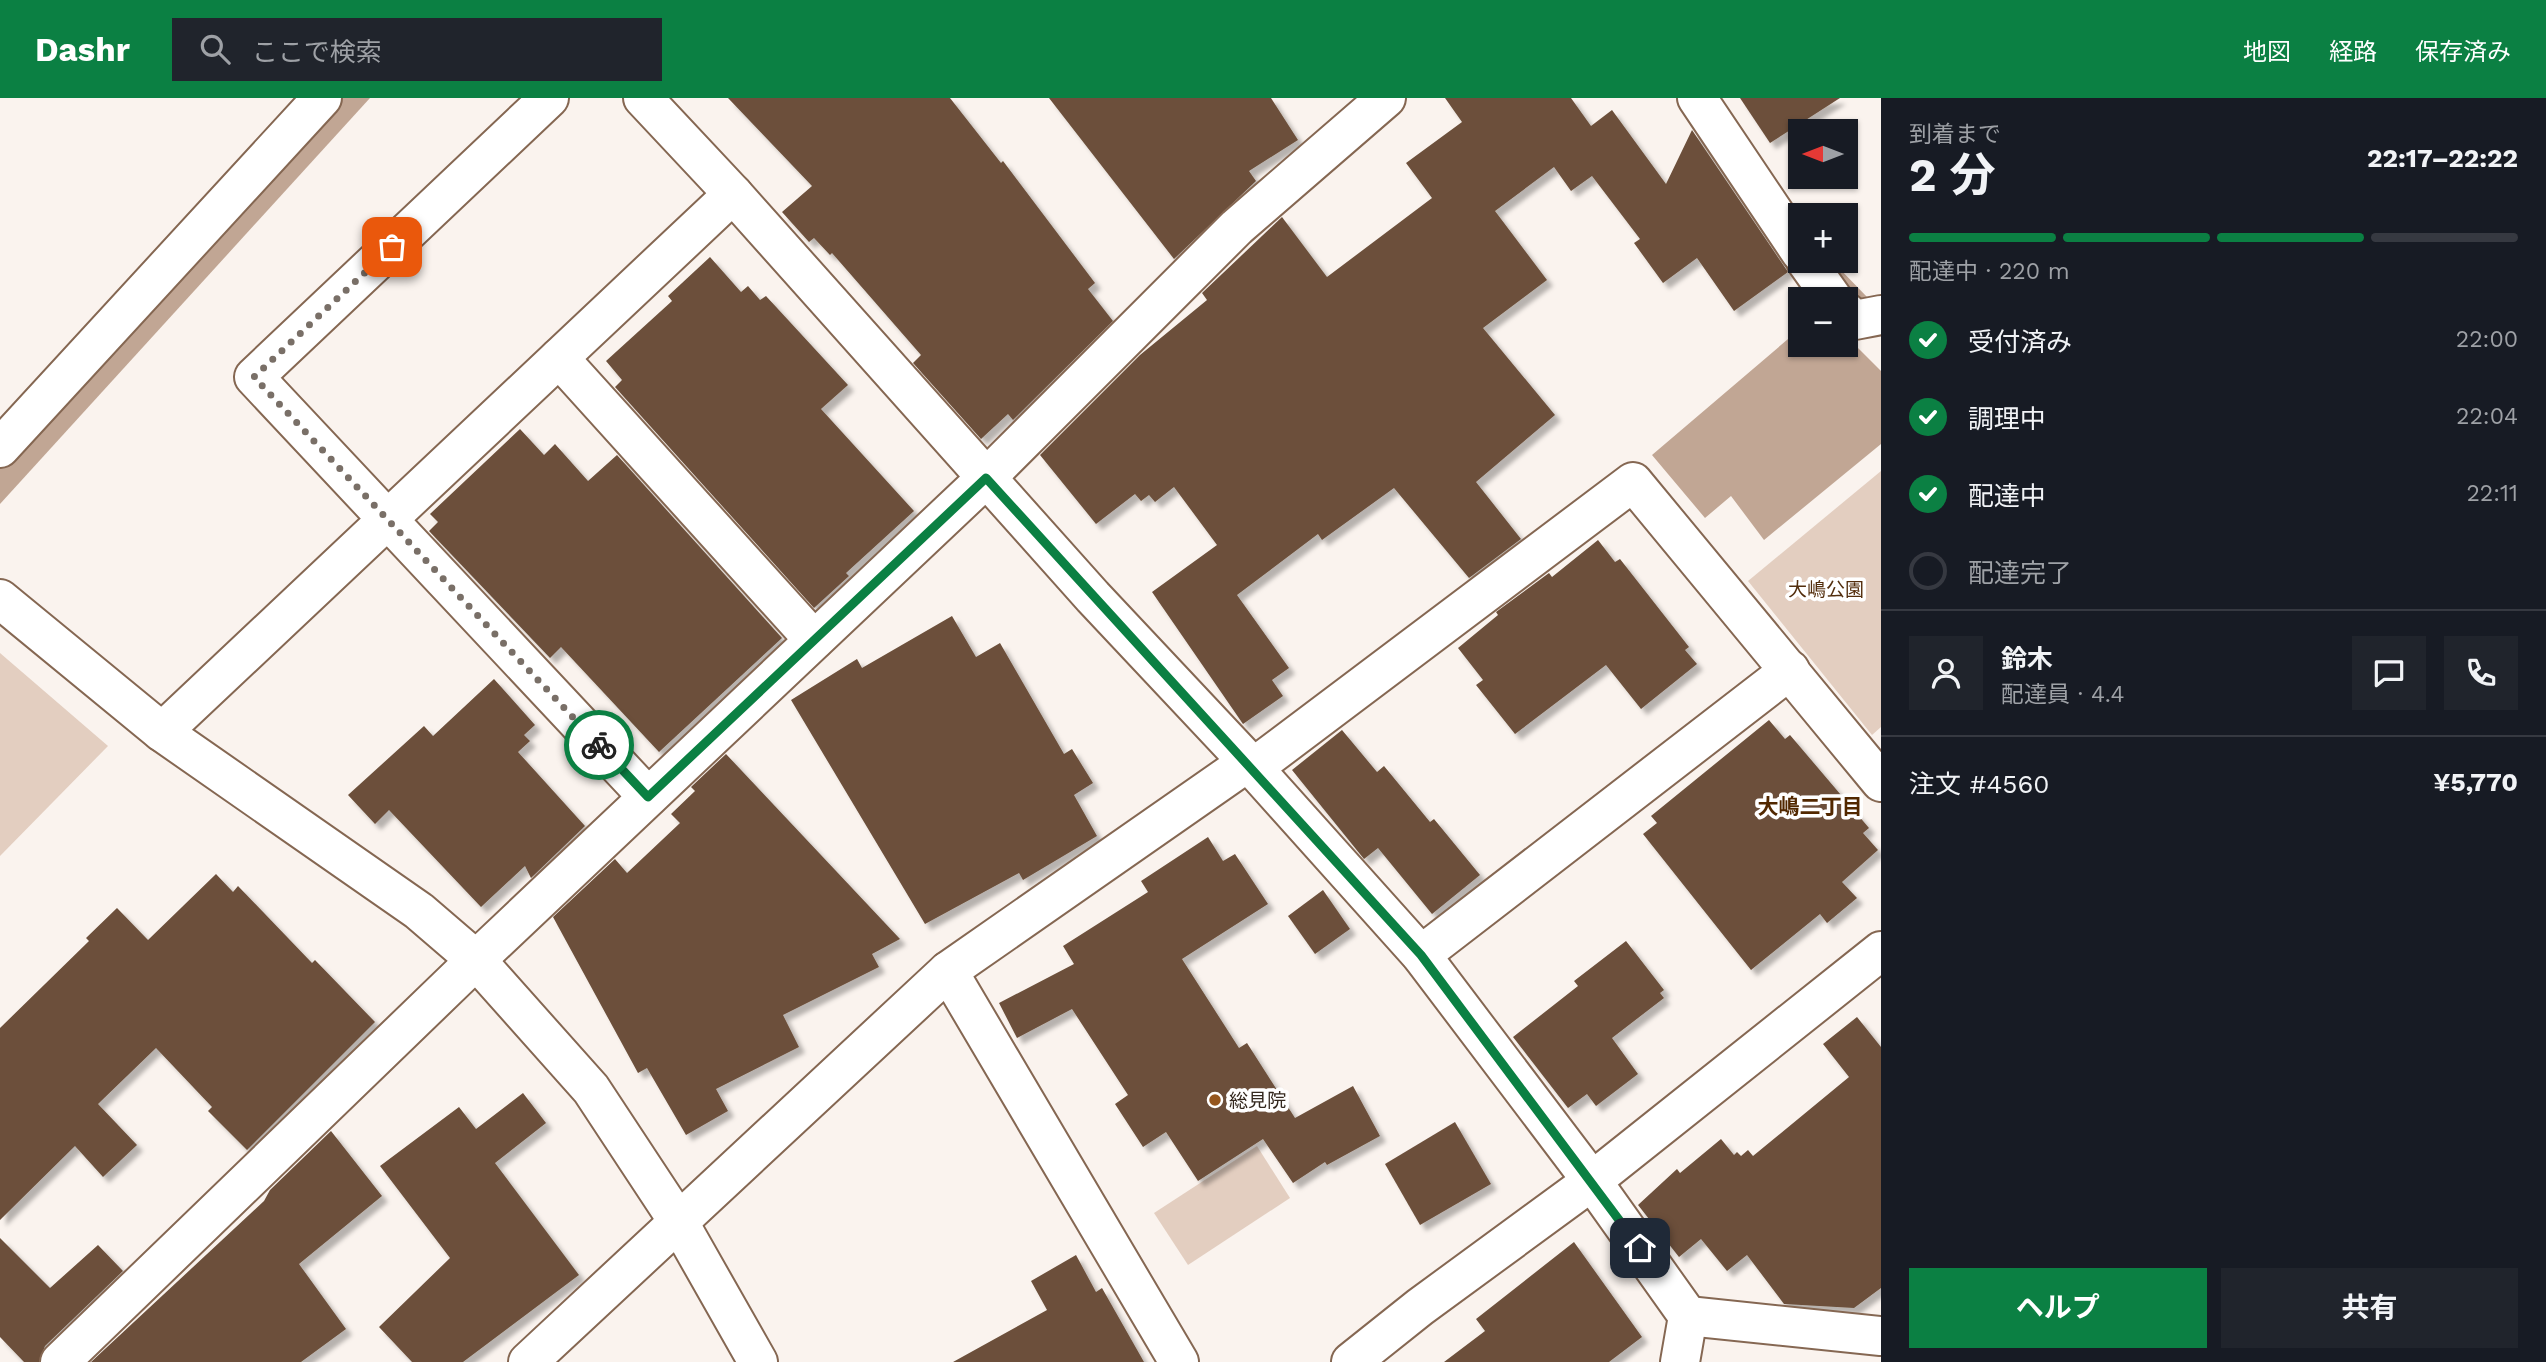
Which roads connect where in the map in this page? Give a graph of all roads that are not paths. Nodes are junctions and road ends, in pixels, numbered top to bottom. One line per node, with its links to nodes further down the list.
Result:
1 (322, 98): 9 (street)
2 (549, 98): 11 (street)
3 (643, 98): 6 (street)
4 (1386, 98): 10 (street)
5 (1698, 98): 7 (street)
6 (733, 194): 8 (street); 10 (street)
7 (1788, 233)
8 (559, 358): 11 (street); 13 (street)
9 (0, 448)
10 (986, 478): 13 (street); 16 (street)
11 (388, 519): 15 (street); 18 (street)
12 (0, 599): 15 (street)
13 (814, 640): 18 (street)
14 (1790, 670): 16 (street); 17 (street); 20 (street)
15 (162, 732): 21 (street)
16 (1250, 765): 20 (street); 22 (street)
17 (1881, 782)
18 (648, 797): 21 (street)
19 (1881, 951): 23 (street)
20 (1421, 955): 23 (street)
21 (476, 960): 24 (street); 27 (street)
22 (948, 971): 24 (street); 30 (street)
23 (1592, 1181): 25 (street); 31 (street)
24 (678, 1221): 28 (street); 29 (street)
25 (1688, 1316): 26 (street); 32 (street)
26 (1881, 1336)
27 (60, 1362)
28 (528, 1362)
29 (758, 1362)
30 (1179, 1362)
31 (1351, 1362)
32 (1680, 1362)

